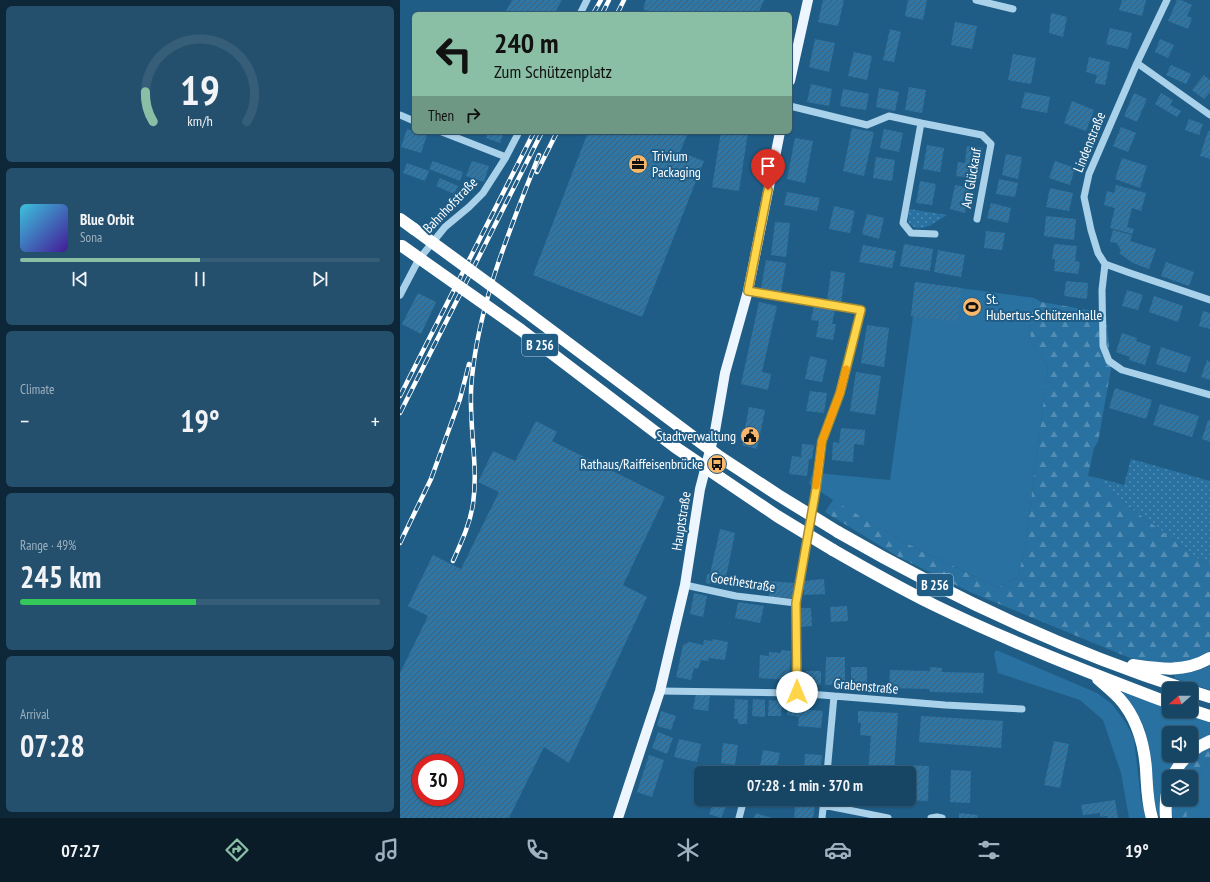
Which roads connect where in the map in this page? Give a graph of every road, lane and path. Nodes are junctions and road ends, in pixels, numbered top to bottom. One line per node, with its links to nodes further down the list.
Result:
1 (587, 0): 6 (street)
2 (808, 0): 8 (main road)
3 (976, 0): 5 (street)
4 (1167, 0): 7 (street, Lindenstraße)
5 (1013, 9)
6 (581, 12)
7 (1137, 63): 11 (street); 22 (street, Lindenstraße)
8 (792, 72)
9 (792, 106): 13 (street, Am Glückauf)
10 (400, 115): 12 (street)
11 (1210, 115)
12 (412, 120)
13 (921, 123): 19 (street, Am Glückauf); 20 (street)
14 (447, 134): 17 (street)
15 (518, 134): 17 (street, Bahnhofstraße)
16 (780, 134): 23 (main road, Hauptstraße)
17 (506, 157): 24 (street, Bahnhofstraße)
18 (400, 219): 30 (highway, B 256, bridge)
19 (977, 219)
20 (935, 234)
21 (400, 245): 31 (highway, B 256, bridge)
22 (1105, 264): 25 (street); 26 (street)
23 (748, 291): 27 (main road, Hauptstraße); 28 (street)
24 (400, 295)
25 (1210, 300)
26 (1210, 395)
27 (685, 585): 28 (street, Goethestraße); 33 (main road, Hauptstraße)
28 (796, 603): 34 (street)
29 (1210, 658): 30 (highway)
30 (1111, 663): 32 (highway, B 256)
31 (1093, 674): 38 (highway, B 256); 55 (highway)
32 (1165, 682)
33 (660, 691): 34 (street, Grabenstraße); 49 (main road, Hauptstraße)
34 (797, 692): 36 (street, Grabenstraße)
35 (1198, 693): 37 (highway)
36 (834, 696): 39 (street, Grabenstraße); 44 (street)
37 (1210, 697)
38 (1162, 700)
39 (1022, 709)
40 (1198, 712): 41 (highway)
41 (1210, 716)
42 (1210, 741): 43 (highway)
43 (1198, 747)
44 (827, 766)
45 (742, 806): 50 (street)
46 (824, 806): 51 (street)
47 (840, 806): 52 (street)
48 (1165, 806): 56 (highway)
49 (618, 818)
50 (739, 818)
51 (822, 818)
52 (888, 818)
53 (931, 818): 54 (street)
54 (942, 818)
55 (1152, 818)
56 (1166, 818)

